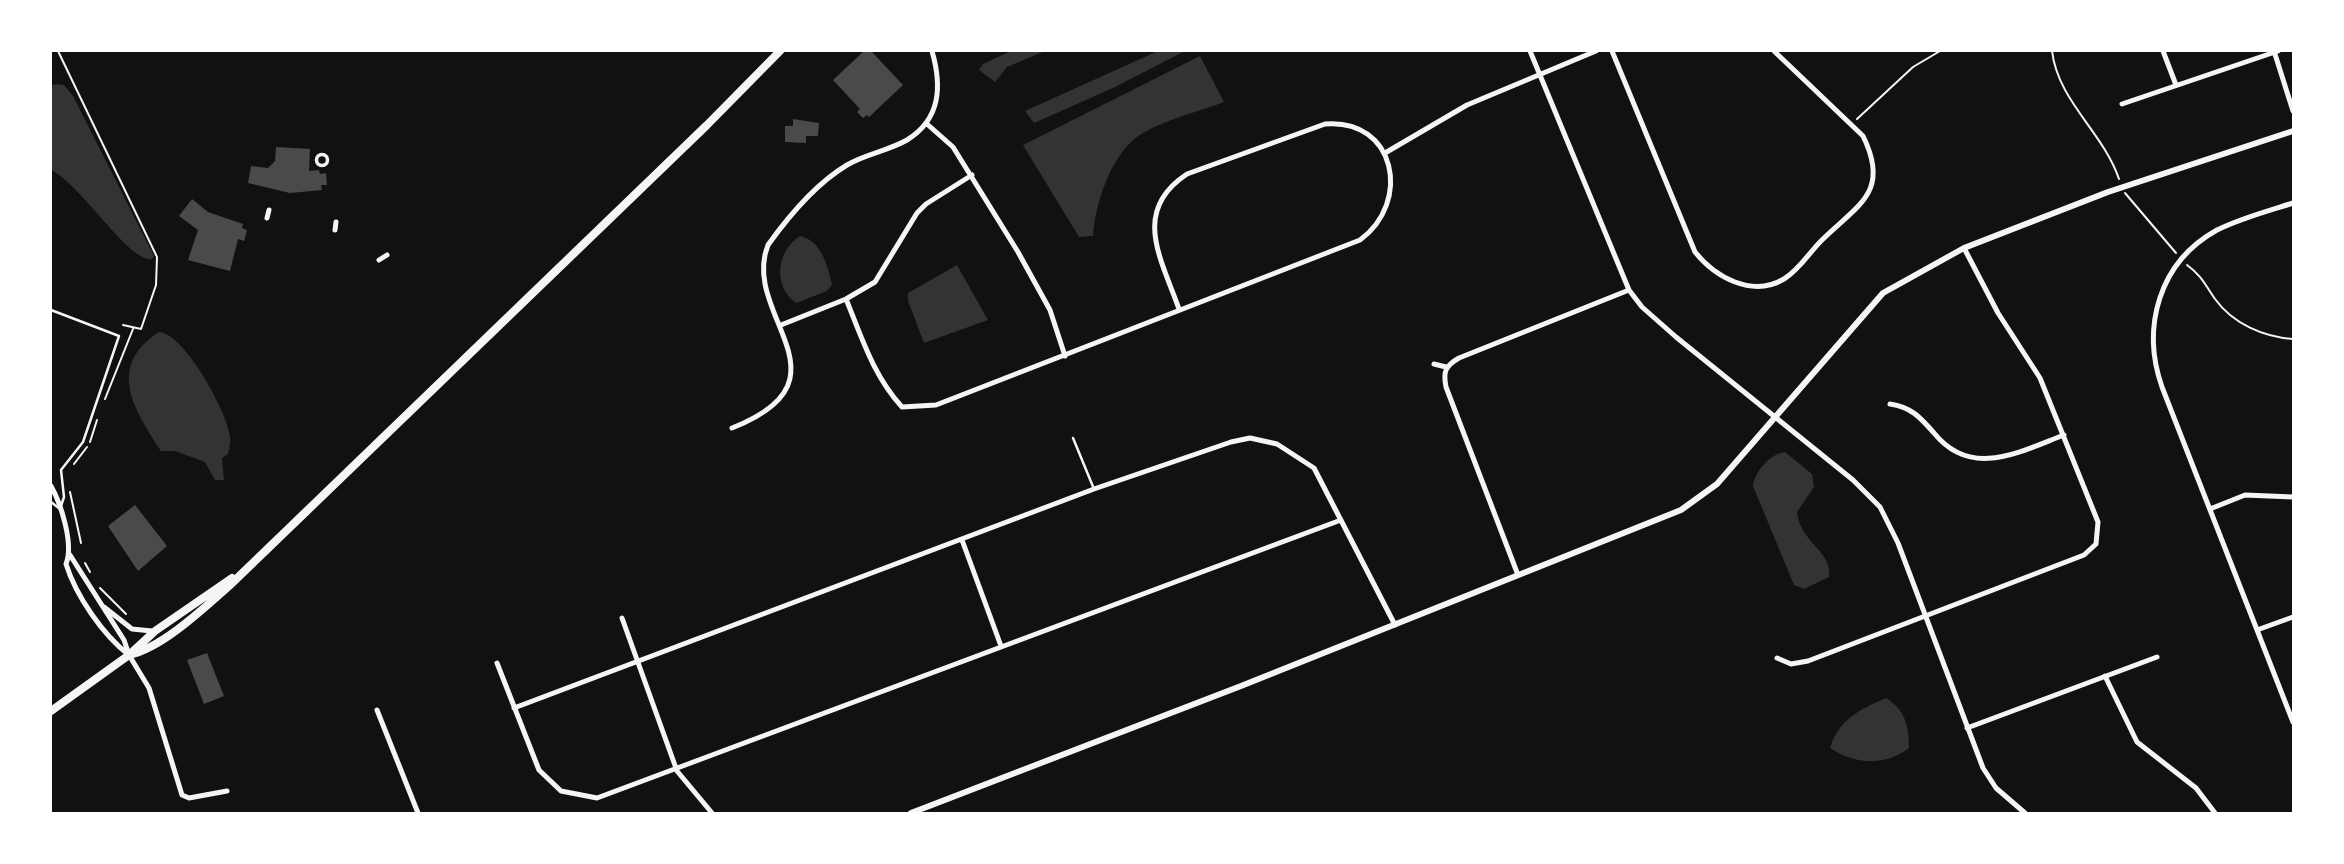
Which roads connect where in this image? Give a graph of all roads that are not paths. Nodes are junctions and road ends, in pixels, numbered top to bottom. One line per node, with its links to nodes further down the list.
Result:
1 (780, 51): 47 (main road)
2 (932, 51): 13 (street)
3 (1530, 51): 9 (street)
4 (1596, 51): 9 (street)
5 (1612, 51): 6 (street)
6 (1774, 51)
7 (2163, 51): 10 (street)
8 (2276, 51): 10 (street); 12 (street)
9 (1539, 73): 15 (street); 25 (street)
10 (2176, 85): 11 (street)
11 (2122, 104)
12 (2293, 111)
13 (927, 124): 16 (street); 29 (street)
14 (2293, 131): 22 (street)
15 (1385, 153): 27 (street); 27 (street)
16 (972, 175): 26 (street); 30 (street)
17 (2293, 203): 43 (street)
18 (269, 210): 19 (street)
19 (267, 218)
20 (337, 222): 21 (street)
21 (335, 230)
22 (1964, 248): 34 (street); 36 (street)
23 (387, 255): 24 (street)
24 (379, 260)
25 (1629, 290): 32 (street); 34 (street)
26 (846, 299): 29 (street); 30 (street)
27 (1179, 309): 30 (street)
28 (51, 310): 42 (lane)
29 (781, 325): 35 (street)
30 (1065, 356)
31 (1434, 364): 32 (street)
32 (1446, 368): 48 (street)
33 (1890, 404): 36 (street)
34 (1777, 418): 48 (street); 50 (street)
35 (732, 428)
36 (2064, 435): 50 (street)
37 (1073, 438): 39 (lane)
38 (51, 486): 42 (street)
39 (1094, 489): 44 (street); 45 (street)
40 (2293, 498): 43 (street)
41 (51, 502): 42 (lane)
42 (60, 509): 46 (street)
43 (2210, 509): 54 (street)
44 (1341, 520): 53 (street); 56 (street)
45 (962, 540): 56 (street); 60 (street)
46 (69, 555): 49 (street); 57 (street)
47 (238, 575): 55 (main road); 57 (main road)
48 (1518, 575): 53 (street)
49 (102, 606): 55 (street); 57 (street)
50 (1925, 616): 58 (street); 67 (street)
51 (2293, 617): 54 (street)
52 (622, 618): 60 (street)
53 (1395, 625): 72 (street)
54 (2257, 630): 66 (street)
55 (155, 631): 57 (main road)
56 (1001, 646): 68 (street)
57 (129, 655): 65 (main road); 69 (street)
58 (1777, 657)
59 (2157, 657): 62 (street)
60 (639, 662): 63 (street); 68 (street)
61 (497, 663): 63 (street)
62 (2105, 676): 67 (street); 74 (street)
63 (514, 708): 68 (street)
64 (377, 710): 70 (street)
65 (51, 711)
66 (2293, 722)
67 (1967, 728): 73 (street)
68 (677, 771): 71 (street)
69 (227, 791)
70 (418, 813)
71 (712, 813)
72 (911, 813)
73 (2025, 813)
74 (2215, 813)

